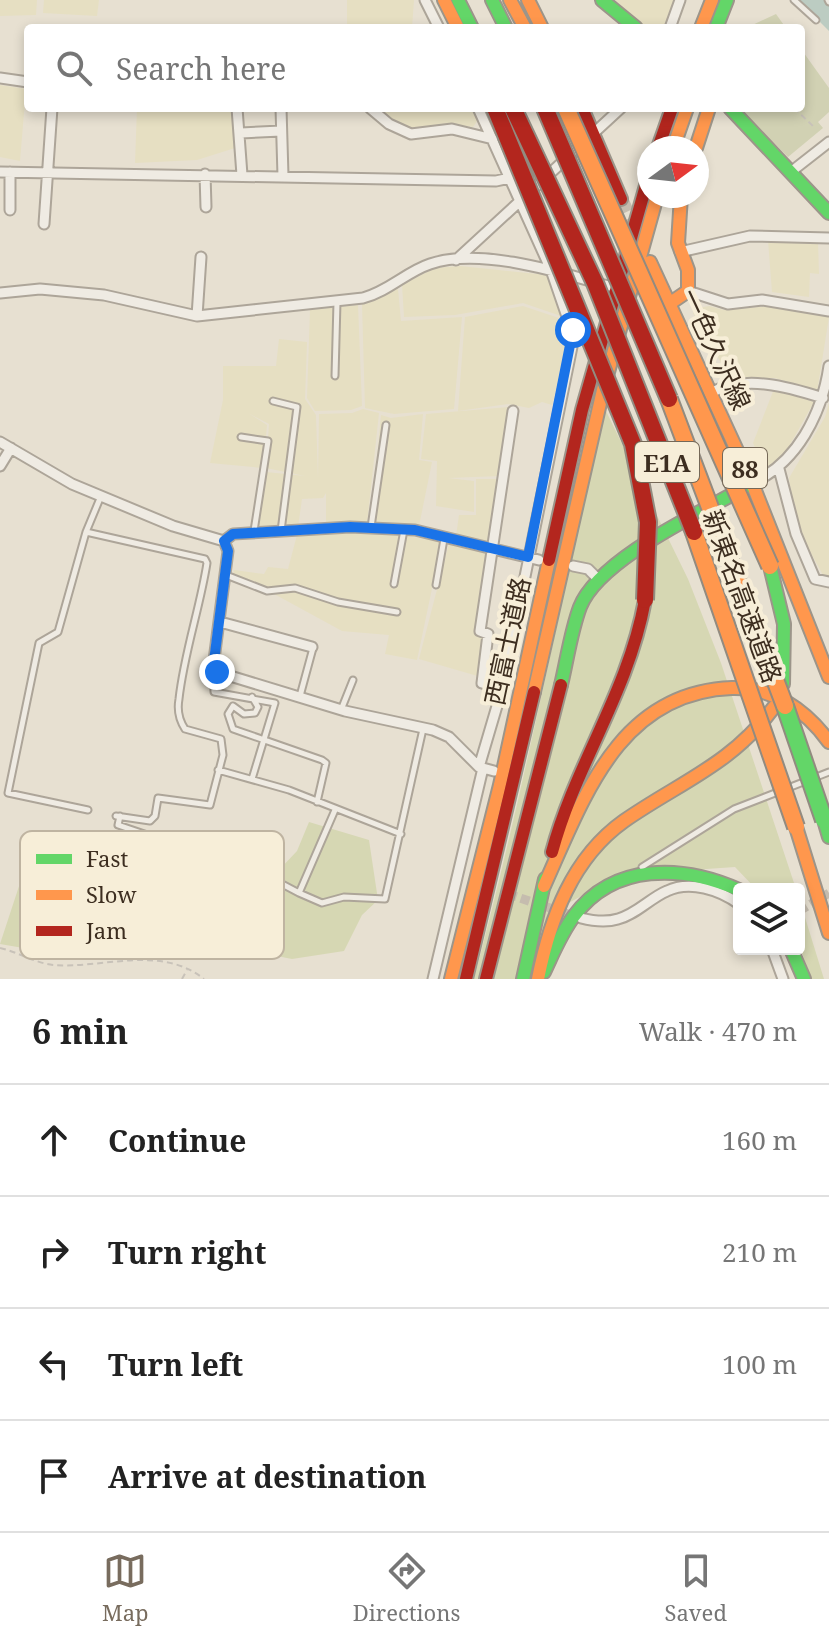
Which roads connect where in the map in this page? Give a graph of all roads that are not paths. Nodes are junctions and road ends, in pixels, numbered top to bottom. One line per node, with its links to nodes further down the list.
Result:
1 (425, 0): 13 (street)
2 (444, 0): 14 (main road)
3 (458, 0): 15 (main road)
4 (492, 0): 16 (main road)
5 (510, 0): 17 (main road)
6 (528, 0): 18 (main road)
7 (602, 0): 19 (main road)
8 (680, 0): 20 (street)
9 (712, 0): 21 (main road)
10 (727, 0): 22 (main road)
11 (794, 0): 12 (lane)
12 (816, 20)
13 (437, 24)
14 (456, 24)
15 (470, 24)
16 (504, 24)
17 (523, 24)
18 (540, 24)
19 (631, 24)
20 (671, 24)
21 (703, 24)
22 (718, 24)
23 (0, 78): 24 (street)
24 (24, 81)
25 (52, 112): 50 (street)
26 (238, 112): 41 (street)
27 (281, 112): 40 (street)
28 (375, 112): 46 (street)
29 (480, 112): 46 (street)
30 (497, 112): 136 (main road, bridge)
31 (515, 112): 141 (main road, 新東名高速道路 / E1A, bridge)
32 (547, 112): 133 (main road, 新東名高速道路 / E1A, bridge)
33 (568, 112): 113 (main road, bridge)
34 (584, 112): 42 (main road)
35 (617, 112): 42 (street)
36 (671, 112): 43 (main road)
37 (686, 112): 44 (main road)
38 (708, 112): 45 (main road)
39 (734, 112): 48 (main road)
40 (281, 131): 41 (street); 53 (street)
41 (241, 133): 52 (street)
42 (596, 135): 55 (main road); 56 (street)
43 (662, 136)
44 (677, 136)
45 (700, 136)
46 (493, 139): 54 (street)
47 (829, 142): 48 (street)
48 (792, 171): 62 (main road)
49 (5, 172): 50 (street); 61 (street)
50 (48, 172): 51 (street); 63 (street)
51 (205, 174): 52 (street); 57 (street)
52 (242, 175): 53 (street)
53 (283, 176): 54 (street)
54 (510, 178): 56 (street)
55 (621, 199)
56 (522, 201): 67 (street); 69 (street)
57 (206, 207)
58 (640, 208): 145 (main road, 西富士道路)
59 (654, 208): 146 (main road, 西富士道路)
60 (680, 208): 65 (main road)
61 (10, 210)
62 (829, 213)
63 (44, 224)
64 (829, 238): 65 (street)
65 (680, 252): 71 (main road)
66 (201, 257): 77 (street)
67 (456, 260): 69 (street); 74 (street)
68 (650, 262): 75 (main road, 一色久沢線 / 88)
69 (551, 270): 70 (street); 100 (street)
70 (608, 286)
71 (688, 291): 75 (main road); 76 (street)
72 (0, 293): 77 (street)
73 (637, 293): 75 (street)
74 (337, 301): 77 (street); 79 (lane)
75 (668, 302): 80 (main road, 一色久沢線 / 88)
76 (829, 311)
77 (197, 316)
78 (829, 366): 81 (street)
79 (335, 376)
80 (711, 393): 81 (street); 90 (main road, 一色久沢線 / 88)
81 (823, 398): 89 (street)
82 (273, 401): 94 (lane)
83 (513, 411): 99 (street)
84 (386, 425): 92 (lane)
85 (241, 437): 96 (lane)
86 (0, 442): 87 (street)
87 (11, 448): 88 (street); 91 (street)
88 (0, 466)
89 (779, 469): 90 (street); 104 (street)
90 (752, 483): 103 (main road); 111 (main road, 一色久沢線 / 88)
91 (101, 495): 95 (lane); 98 (street)
92 (371, 528): 93 (street); 94 (street)
93 (404, 529): 97 (street); 105 (lane)
94 (281, 531): 96 (street)
95 (86, 532): 125 (lane); 129 (lane)
96 (253, 533): 98 (street)
97 (445, 538): 99 (street); 106 (lane)
98 (224, 541): 102 (street)
99 (491, 549): 100 (street); 114 (street)
100 (533, 558): 114 (street)
101 (573, 566): 103 (street)
102 (225, 575): 107 (lane); 108 (street)
103 (599, 580): 147 (main road)
104 (829, 582)
105 (394, 584)
106 (436, 585)
107 (397, 612)
108 (220, 622): 109 (street); 110 (street)
109 (312, 647): 116 (lane)
110 (213, 669): 115 (lane); 116 (street)
111 (829, 677)
112 (353, 680): 120 (lane)
113 (783, 684)
114 (502, 689): 124 (street)
115 (235, 696): 117 (lane); 118 (lane)
116 (300, 696): 120 (street)
117 (252, 697): 118 (lane); 122 (lane)
118 (233, 706): 122 (lane)
119 (774, 707): 149 (main road)
120 (341, 710): 121 (street)
121 (423, 728): 124 (street); 132 (lane)
122 (264, 740): 127 (lane); 128 (lane)
123 (829, 742): 136 (main road)
124 (486, 769): 144 (street)
125 (218, 770): 127 (lane); 131 (lane)
126 (829, 772): 134 (lane)
127 (252, 779): 128 (lane)
128 (317, 802): 130 (lane)
129 (88, 810)
130 (335, 810): 132 (lane); 138 (lane)
131 (136, 831)
132 (401, 834): 138 (lane)
133 (829, 837)
134 (622, 880): 137 (main road); 149 (main road)
135 (284, 885): 138 (lane)
136 (544, 886): 148 (main road)
137 (733, 887)
138 (299, 893)
139 (733, 900): 140 (street)
140 (581, 918)
141 (829, 933)
142 (774, 955): 150 (street)
143 (794, 955): 151 (main road)
144 (433, 979)
145 (451, 979)
146 (466, 979)
147 (486, 979)
148 (523, 979)
149 (539, 979)
150 (783, 979)
151 (804, 979)

